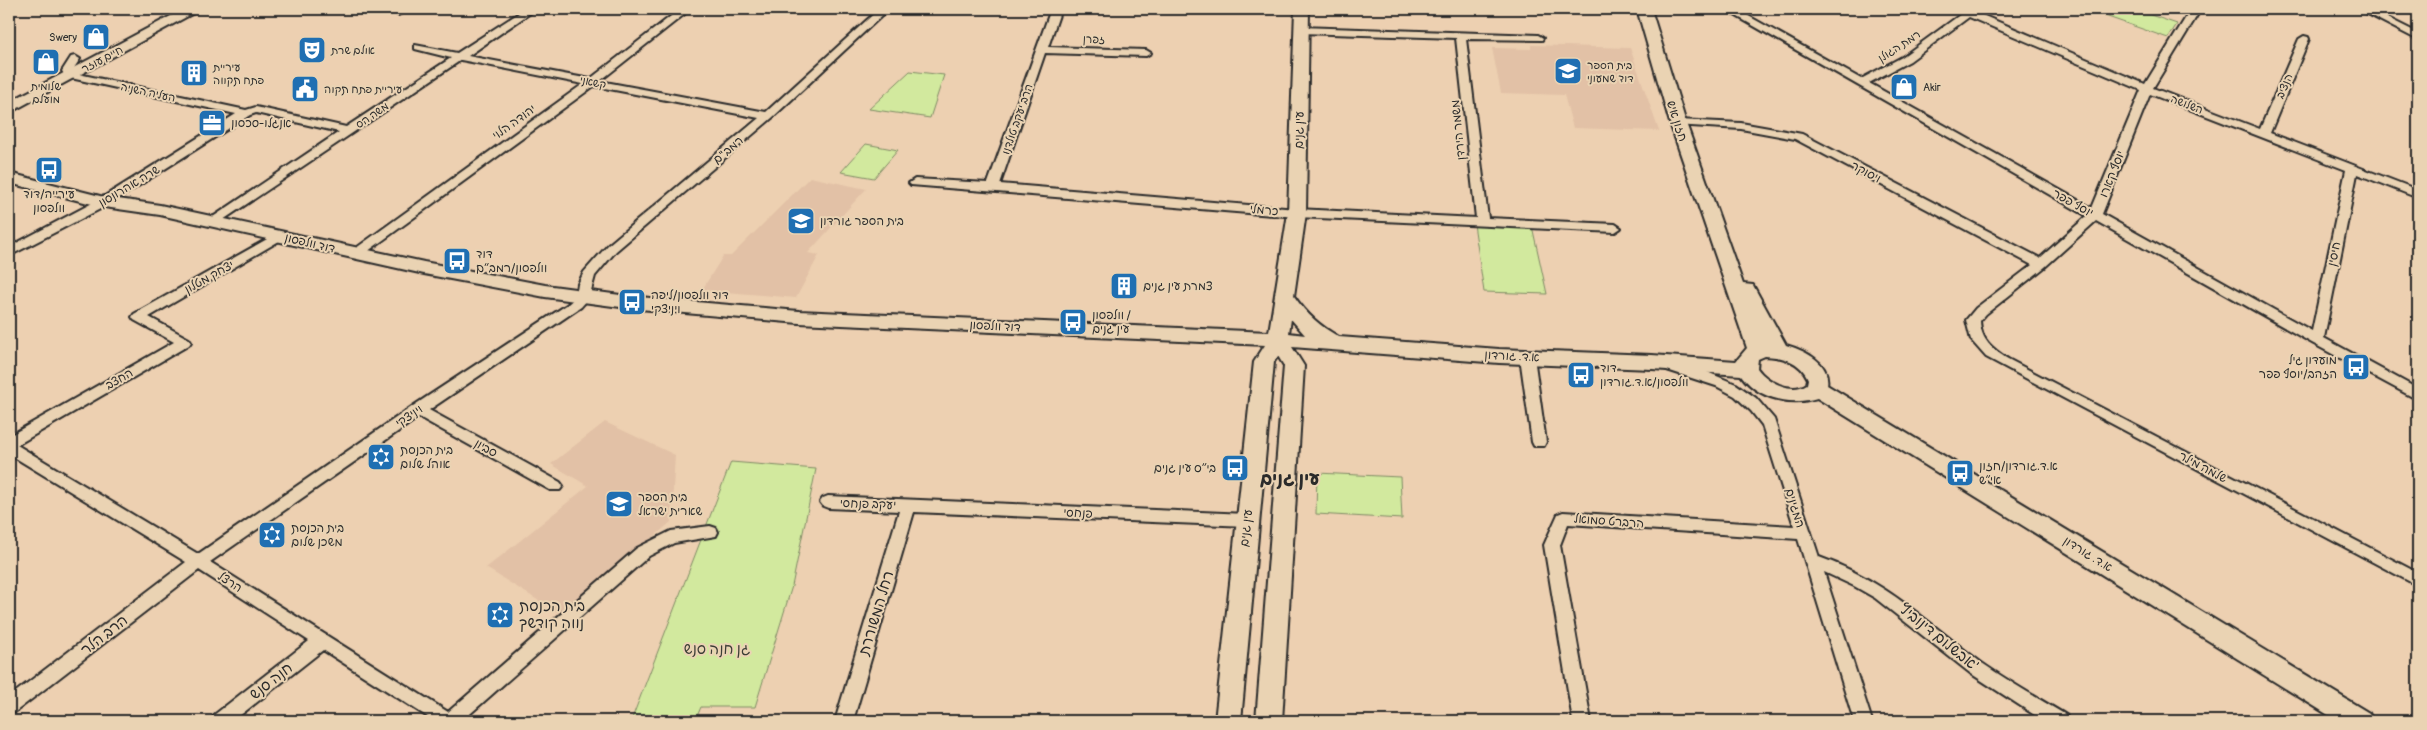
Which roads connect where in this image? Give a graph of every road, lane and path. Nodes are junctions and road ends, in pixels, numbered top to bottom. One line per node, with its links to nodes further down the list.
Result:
1 (169, 9): 22 (street, חיים עוזר)
2 (194, 9): 23 (street, חיים עוזר)
3 (531, 9): 21 (street, משה הס)
4 (686, 9): 24 (street, יהודה הלוי)
5 (884, 9): 30 (street, רמב"ם)
6 (1056, 9): 19 (street, הרב יעקב טולדנו)
7 (1302, 9): 13 (street, עין גנים)
8 (1644, 9): 31 (street, חזון איש)
9 (1729, 9): 25 (street, יוסף פפר)
10 (2196, 9): 26 (street, יוסף קארו)
11 (2363, 9): 15 (street)
12 (1966, 10): 25 (street, רמת הגולן); 26 (street, השלושה)
13 (1300, 30): 14 (street); 41 (street, עין גנים)
14 (1461, 36): 16 (street); 43 (street, משמר הירדן)
15 (2418, 37)
16 (1538, 38)
17 (2304, 39): 33 (street, הנציב)
18 (419, 47): 21 (street, קשאני)
19 (1040, 50): 20 (street, זפרן); 38 (street, הרב יעקב טולדנו)
20 (1146, 53)
21 (459, 57): 24 (street, קשאני); 32 (street, משה הס)
22 (75, 59): 23 (street); 27 (street, חיים עוזר)
23 (70, 75): 28 (street, חיים עוזר); 29 (street, העליה השניה)
24 (592, 82): 30 (street, קשאני); 49 (street, יהודה הלוי)
25 (1861, 83): 42 (street, יוסף פפר)
26 (2147, 89): 33 (street, השלושה); 42 (street, יוסף קארו)
27 (9, 97)
28 (9, 108)
29 (246, 113): 32 (street, העליה השניה); 40 (street, שרה אהרונסון)
30 (768, 116): 51 (street, רמב"ם)
31 (1678, 123): 46 (street, חזון איש); 50 (street, ויסוקר)
32 (349, 130): 44 (street, משה הס)
33 (2264, 133): 35 (street, השלושה)
34 (9, 166): 40 (street, דוד וולפסון)
35 (2352, 168): 39 (street, השלושה); 55 (street, חיסין)
36 (9, 178): 40 (street, דוד וולפסון)
37 (915, 183): 38 (street, כרמלי)
38 (993, 187): 41 (street, כרמלי)
39 (2418, 194)
40 (111, 198): 44 (street, דוד וולפסון); 48 (street, שרה אהרונסון)
41 (1297, 213): 43 (street, כרמלי); 52 (street, עין גנים)
42 (2095, 216): 50 (street, יוסף קארו); 55 (street, יוסף פפר)
43 (1482, 220): 45 (street, כרמלי)
44 (213, 221): 47 (street, דוד וולפסון)
45 (1615, 228)
46 (1716, 232): 57 (street, חזון איש); 58 (street, חזון איש)
47 (280, 237): 49 (street, דוד וולפסון); 53 (street, יצחק מטלון)
48 (9, 252)
49 (356, 254): 51 (street, דוד וולפסון)
50 (2042, 264): 59 (street, יוסף קארו)
51 (584, 290): 54 (street, דוד וולפסון); 65 (street, ויניצקי)
52 (1284, 296): 54 (street, עין גנים); 56 (street)
53 (138, 317): 67 (street, החצב)
54 (1278, 339): 56 (street, א.ד. גורדון); 71 (street, עין גנים); 83 (street)
55 (2317, 340): 64 (street, יוסף פפר)
56 (1343, 346): 60 (street, א.ד. גורדון)
57 (1778, 349): 58 (street); 63 (street)
58 (1757, 350): 62 (street)
59 (1989, 354): 76 (street, שלמה מילר)
60 (1527, 357): 61 (street, א.ד. גורדון); 66 (street)
61 (1652, 362): 62 (street, א.ד. גורדון); 73 (street, המגינים)
62 (1747, 369): 63 (street)
63 (1815, 387): 87 (street, א.ד. גורדון)
64 (2418, 395)
65 (418, 410): 68 (street, סביון); 74 (street, ויניצקי)
66 (1539, 442)
67 (9, 445): 74 (street, הרצל)
68 (554, 486)
69 (828, 502): 70 (street, יעקב פנחסי)
70 (908, 505): 71 (street, פנחסי); 81 (street, רחל המשוררת)
71 (1247, 520): 82 (street, עין גנים)
72 (710, 532): 80 (street)
73 (1803, 533): 75 (street, המגינים); 84 (street, הרברט סמואל)
74 (198, 562): 77 (street, הרצל); 78 (street, הרב הלר)
75 (1814, 562): 85 (street, המגינים); 86 (street, אבשלום דינוביץ')
76 (2418, 580)
77 (322, 641): 79 (street, חנה סנש); 80 (street, הרצל)
78 (9, 707)
79 (220, 721)
80 (449, 721)
81 (844, 721)
82 (1228, 721)
83 (1269, 721)
84 (1582, 721)
85 (1863, 721)
86 (2060, 721)
87 (2360, 721)

